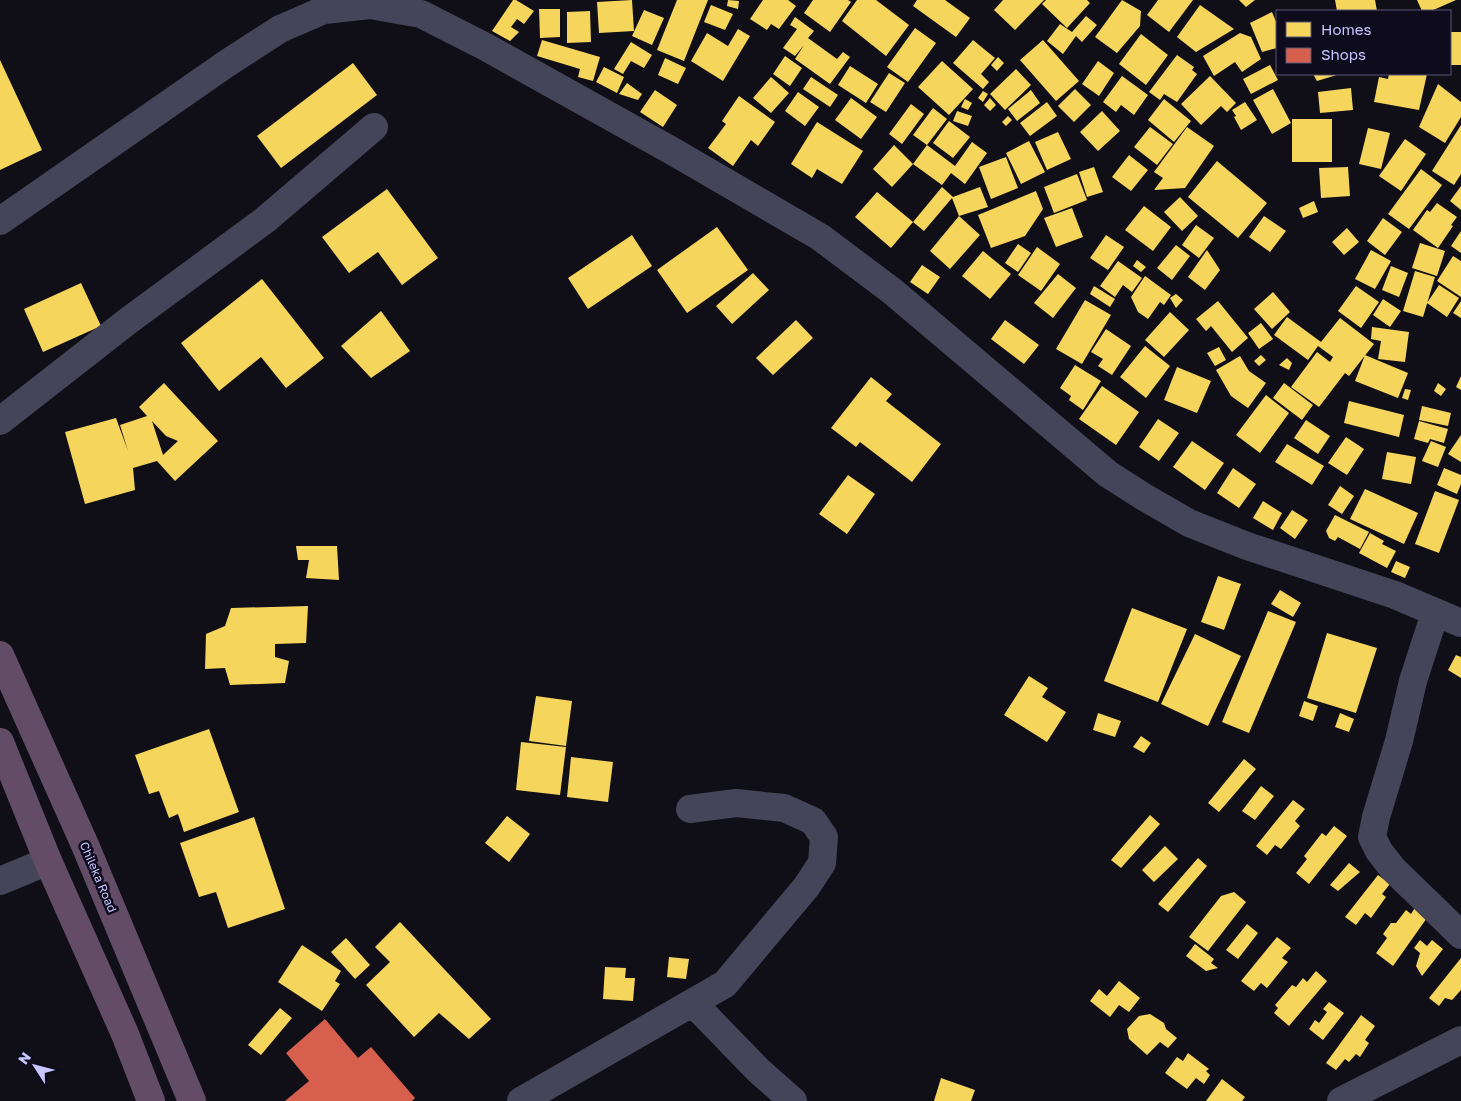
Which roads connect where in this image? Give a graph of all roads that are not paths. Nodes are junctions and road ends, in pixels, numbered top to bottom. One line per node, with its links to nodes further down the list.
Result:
1 (370, 2): 3 (street); 5 (street)
2 (374, 127): 4 (street)
3 (0, 221)
4 (0, 421)
5 (1435, 613): 6 (street); 12 (street)
6 (1461, 623)
7 (0, 655): 16 (highway, Chileka Road)
8 (0, 742): 10 (highway)
9 (690, 809): 13 (street)
10 (48, 861): 11 (street); 15 (highway)
11 (0, 882)
12 (1461, 935)
13 (693, 1004): 17 (street); 18 (street)
14 (1461, 1040): 19 (street)
15 (151, 1101)
16 (192, 1101)
17 (521, 1101)
18 (793, 1101)
19 (1341, 1101)

